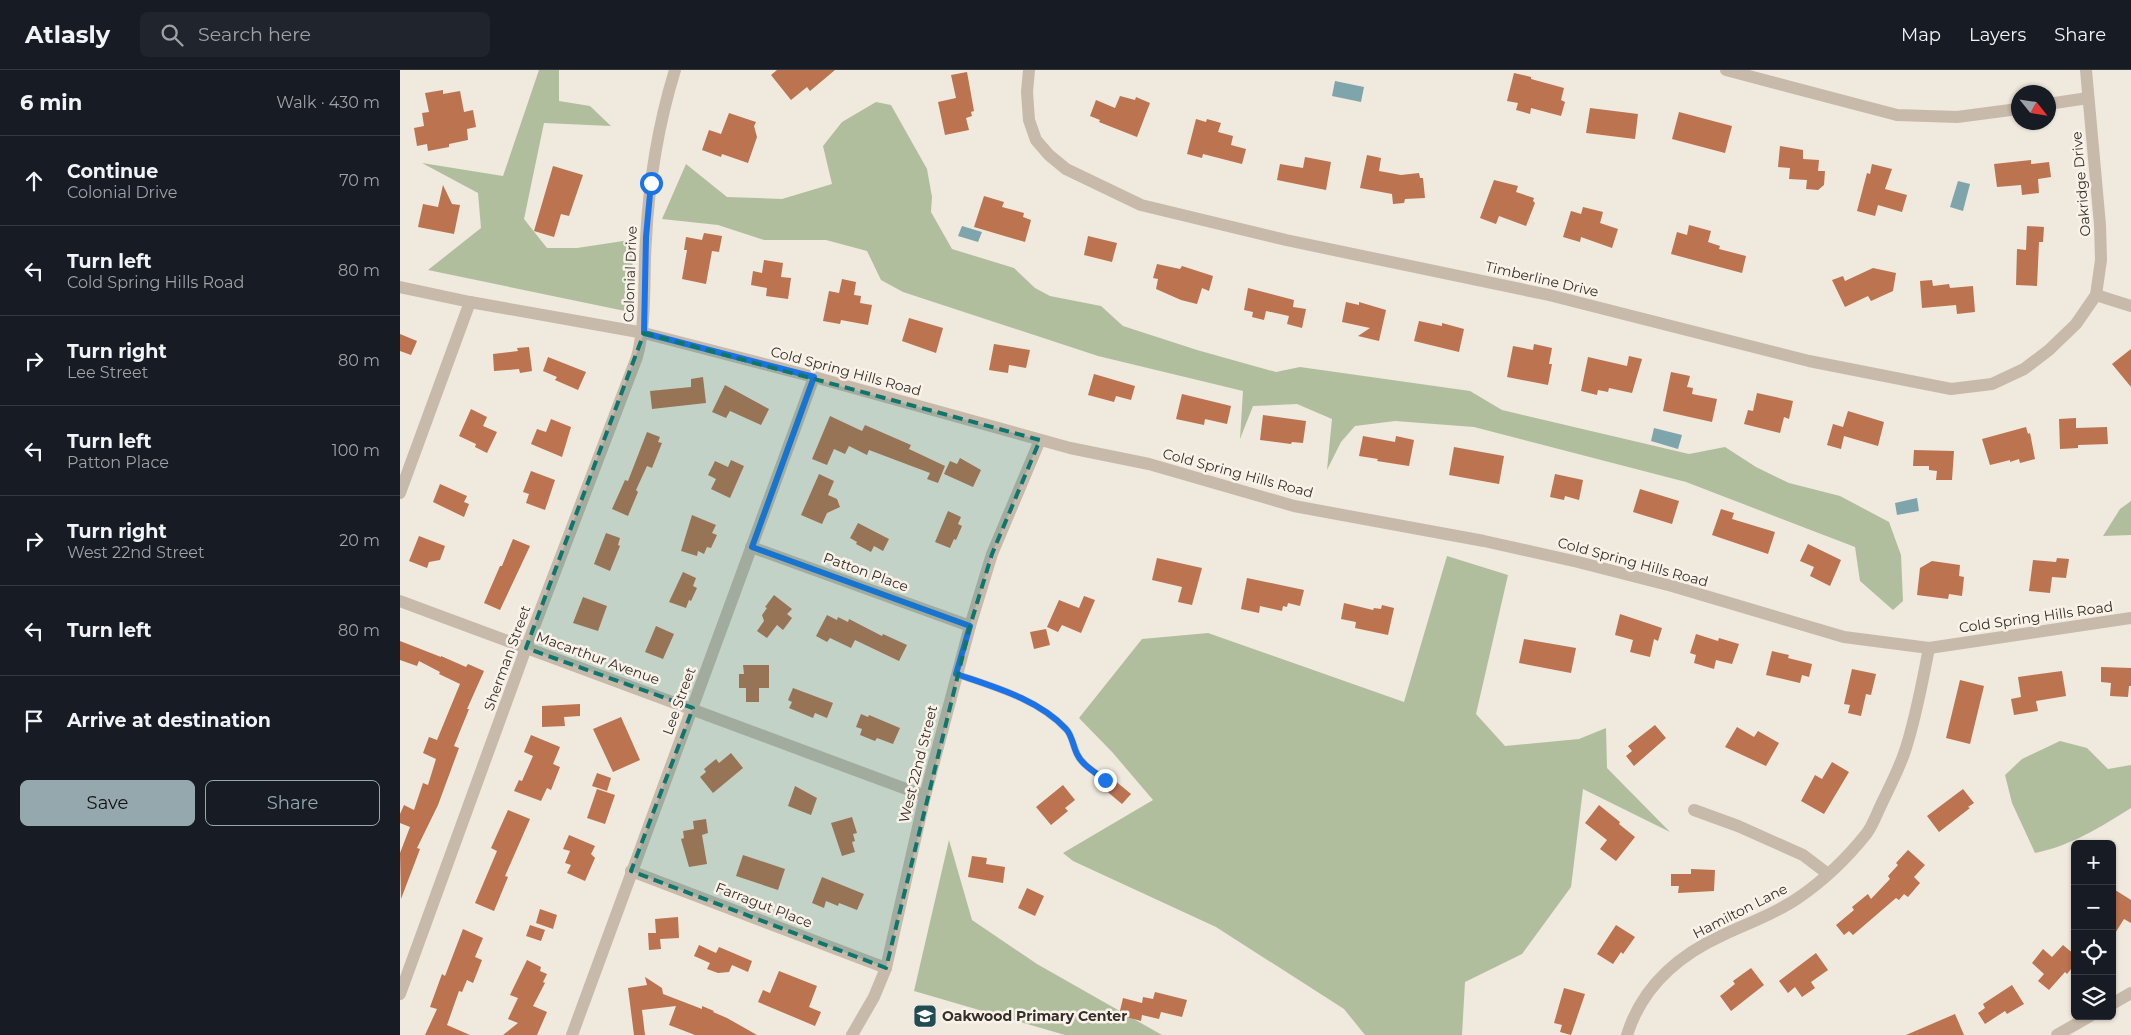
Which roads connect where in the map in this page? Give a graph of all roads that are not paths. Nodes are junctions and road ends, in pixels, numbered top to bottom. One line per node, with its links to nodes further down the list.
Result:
1 (674, 70): 12 (street, Colonial Drive)
2 (1029, 70): 9 (street, Timberline Drive)
3 (1726, 70): 7 (street)
4 (2086, 70): 5 (street, Oakridge Drive)
5 (2088, 98): 6 (street); 9 (street, Oakridge Drive)
6 (2056, 103)
7 (2011, 110)
8 (400, 287): 10 (street, Cold Spring Hills Road)
9 (2096, 294): 11 (street)
10 (470, 302): 12 (street, Cold Spring Hills Road); 15 (street)
11 (2131, 306)
12 (644, 333): 13 (street, Cold Spring Hills Road); 20 (street, Sherman Street)
13 (814, 377): 14 (street, Cold Spring Hills Road); 16 (street, Lee Street)
14 (1040, 440): 19 (street, West 22nd Street); 21 (street, Cold Spring Hills Road)
15 (400, 493)
16 (752, 547): 19 (street, Patton Place); 23 (street, Lee Street)
17 (400, 601): 20 (street, Macarthur Avenue)
18 (2131, 618): 21 (street, Cold Spring Hills Road)
19 (970, 626): 22 (street, West 22nd Street)
20 (526, 648): 23 (street, Macarthur Avenue); 31 (street, Sherman Street)
21 (1929, 648): 28 (street, Hamilton Lane)
22 (956, 674): 24 (lane); 25 (street, West 22nd Street)
23 (693, 708): 25 (street, Macarthur Avenue); 27 (street, Lee Street)
24 (1105, 780)
25 (925, 796): 29 (street, West 22nd Street)
26 (1694, 810): 28 (street)
27 (631, 871): 29 (street, Farragut Place); 34 (street, Lee Street)
28 (1828, 874): 36 (street, Hamilton Lane)
29 (886, 968): 35 (street, West 22nd Street)
30 (2131, 993): 32 (street)
31 (400, 994)
32 (2116, 1002)
33 (2083, 1020): 37 (street)
34 (573, 1035)
35 (852, 1035)
36 (1627, 1035)
37 (2057, 1035)

